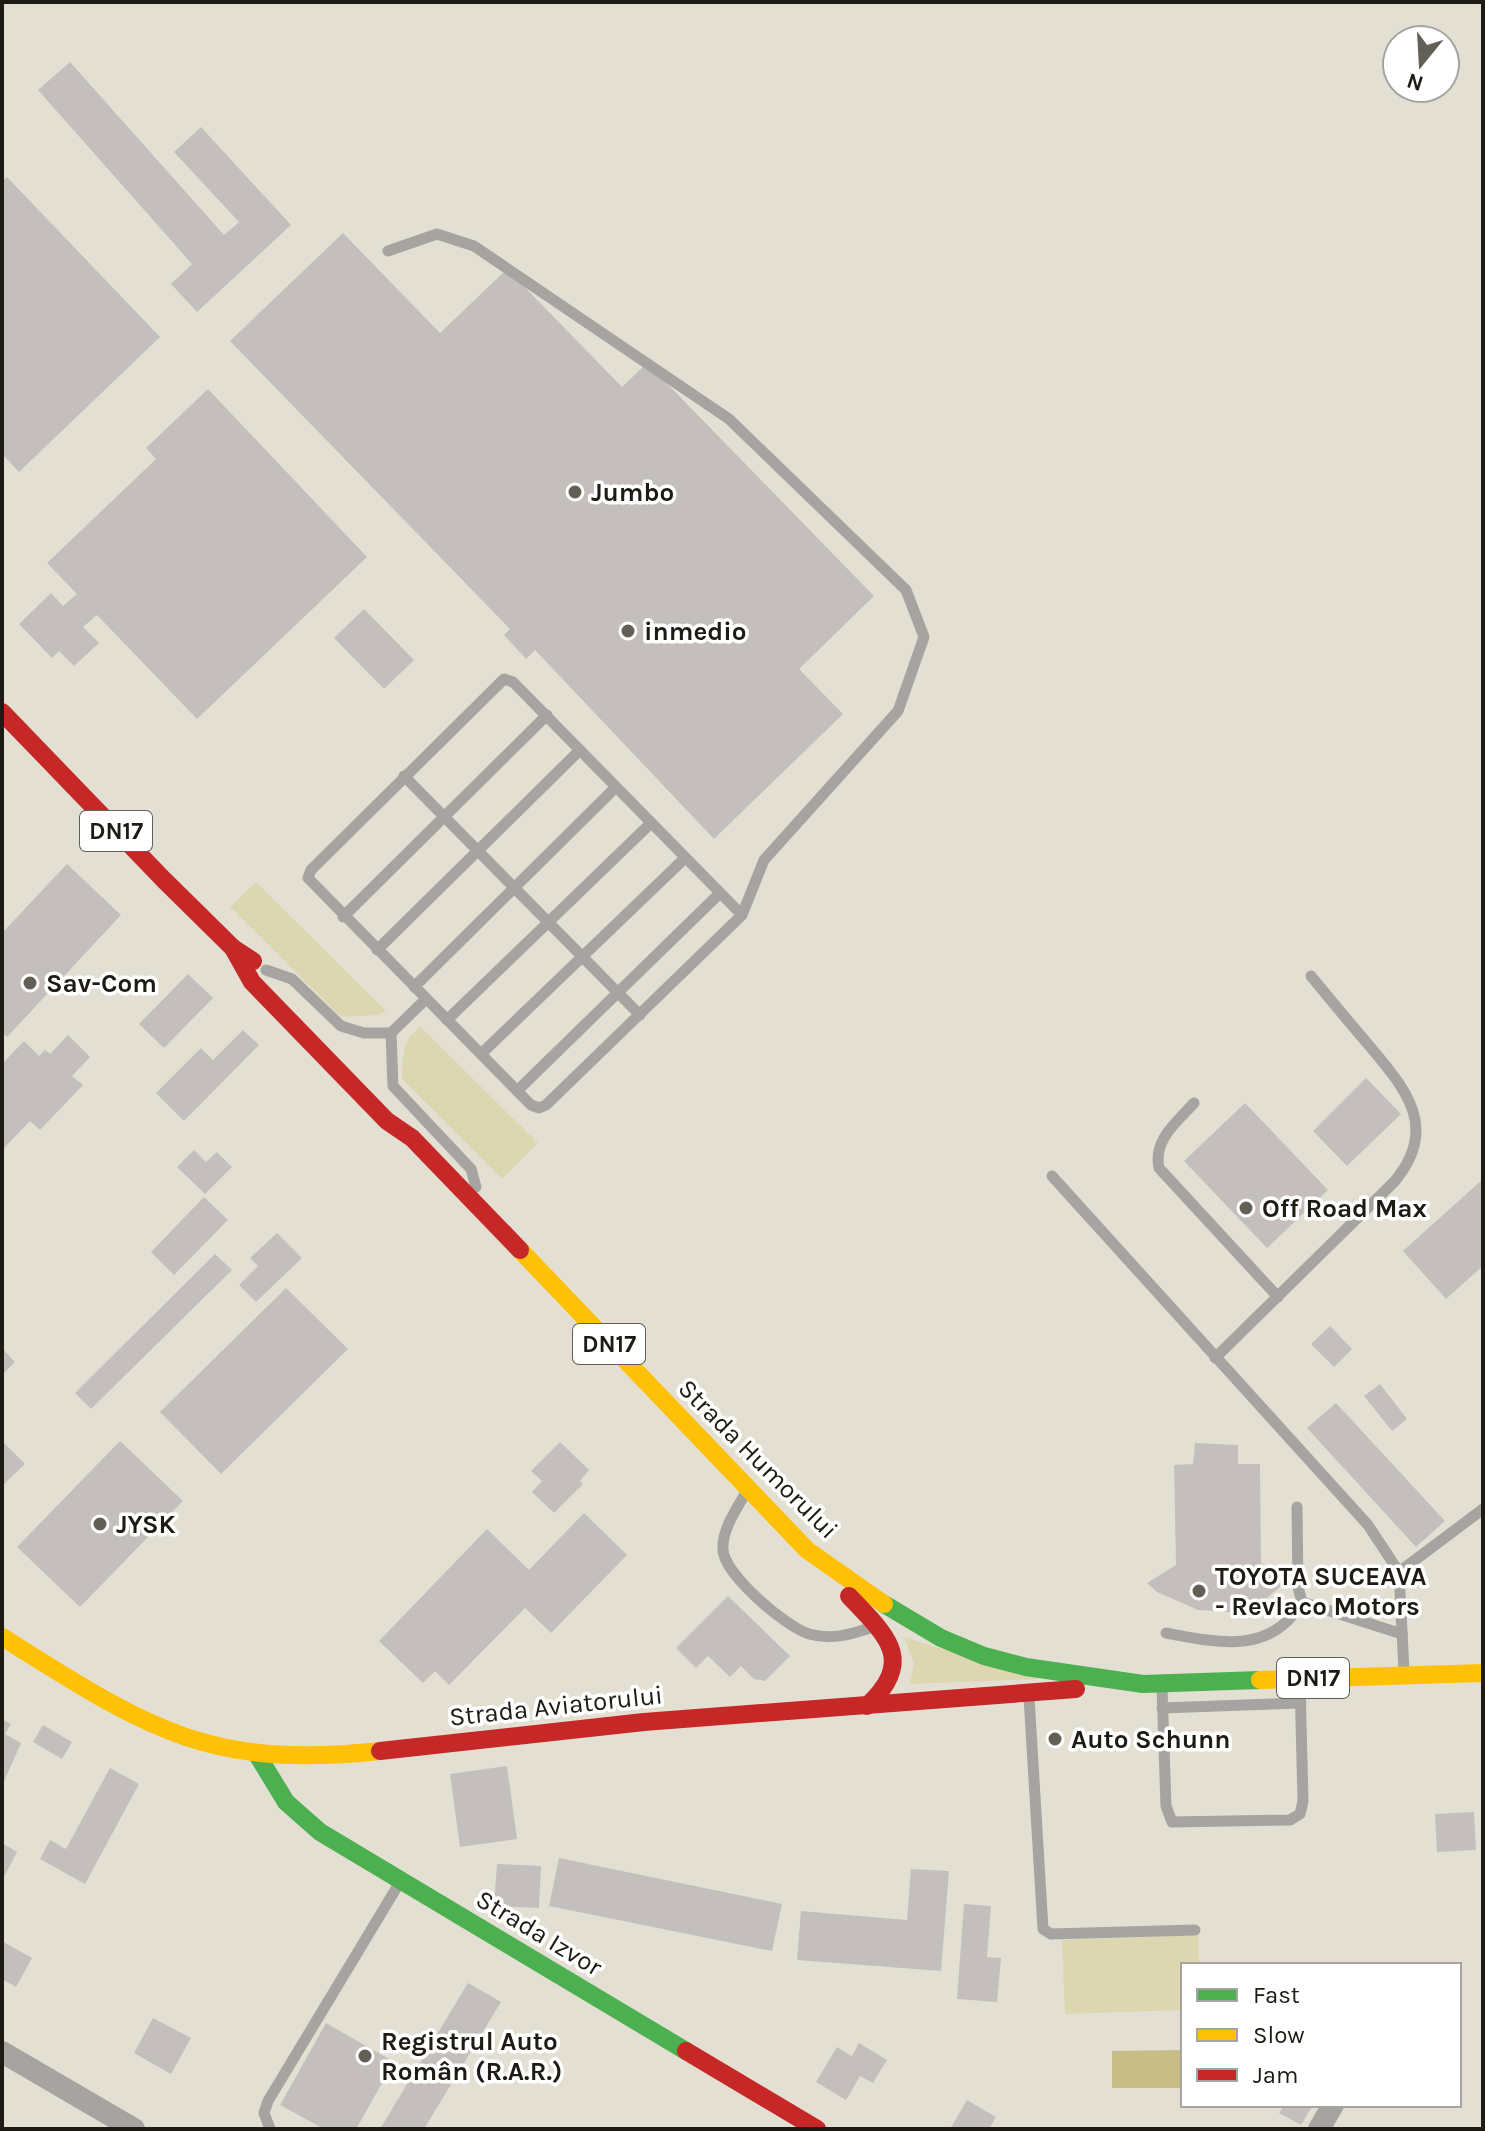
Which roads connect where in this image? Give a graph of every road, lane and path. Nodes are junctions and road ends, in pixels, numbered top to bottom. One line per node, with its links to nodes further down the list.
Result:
1 (388, 251): 13 (lane)
2 (2, 712): 16 (main road, Strada Humorului / DN17)
3 (547, 715): 4 (lane); 5 (lane); 7 (lane)
4 (580, 750): 6 (lane); 9 (lane)
5 (404, 776): 7 (lane); 14 (lane)
6 (616, 787): 8 (lane); 11 (lane)
7 (444, 817): 9 (lane); 14 (lane)
8 (651, 823): 10 (lane); 15 (lane)
9 (478, 851): 11 (lane); 17 (lane)
10 (685, 858): 12 (lane); 18 (lane)
11 (514, 888): 15 (lane); 21 (lane)
12 (720, 893): 13 (lane); 22 (lane)
13 (742, 915): 24 (lane)
14 (343, 917): 17 (lane)
15 (548, 922): 18 (lane); 25 (lane)
16 (233, 948): 19 (main road, Strada Humorului / DN17); 30 (main road, Strada Humorului / DN17)
17 (377, 950): 21 (lane)
18 (582, 957): 22 (lane); 27 (lane)
19 (266, 970): 26 (lane); 30 (main road, Strada Humorului / DN17)
20 (1311, 976): 33 (lane)
21 (414, 987): 23 (lane)
22 (617, 993): 24 (lane); 28 (lane)
23 (426, 999): 25 (lane); 26 (lane)
24 (640, 1015): 28 (lane)
25 (447, 1020): 27 (lane)
26 (391, 1033): 32 (lane)
27 (481, 1054): 28 (lane)
28 (517, 1091)
29 (1194, 1103): 33 (lane)
30 (412, 1138): 32 (main road, Strada Humorului / DN17)
31 (1052, 1176): 34 (lane)
32 (481, 1211): 35 (main road, Strada Humorului / DN17)
33 (1278, 1297): 34 (lane)
34 (1215, 1358): 39 (lane)
35 (748, 1488): 38 (main road, Strada Humorului / DN17); 41 (lane)
36 (1297, 1507): 40 (lane)
37 (1483, 1509): 39 (lane)
38 (807, 1550): 41 (main road); 48 (main road, Strada Humorului / DN17)
39 (1399, 1572): 43 (lane)
40 (1302, 1602): 42 (lane); 43 (lane)
41 (876, 1626): 51 (main road)
42 (1166, 1633)
43 (1402, 1634): 46 (lane)
44 (2, 1637): 53 (main road, Strada Aviatorului)
45 (1483, 1673): 46 (main road, Strada Humorului / DN17)
46 (1404, 1676): 47 (main road, Strada Humorului / DN17)
47 (1300, 1679): 48 (main road, Strada Humorului / DN17); 50 (lane)
48 (1152, 1684): 49 (main road, Strada Aviatorului); 52 (lane)
49 (1029, 1693): 51 (main road, Strada Aviatorului); 55 (lane)
50 (1301, 1703): 52 (lane); 52 (lane)
51 (867, 1706): 53 (main road, Strada Aviatorului)
52 (1162, 1708)
53 (258, 1756): 54 (main road, Strada Izvor)
54 (401, 1882): 59 (lane); 60 (main road, Strada Izvor)
55 (1195, 1930)
56 (2, 2052): 58 (street)
57 (1332, 2107): 61 (street)
58 (134, 2129)
59 (270, 2129)
60 (817, 2129)
61 (1319, 2129)

